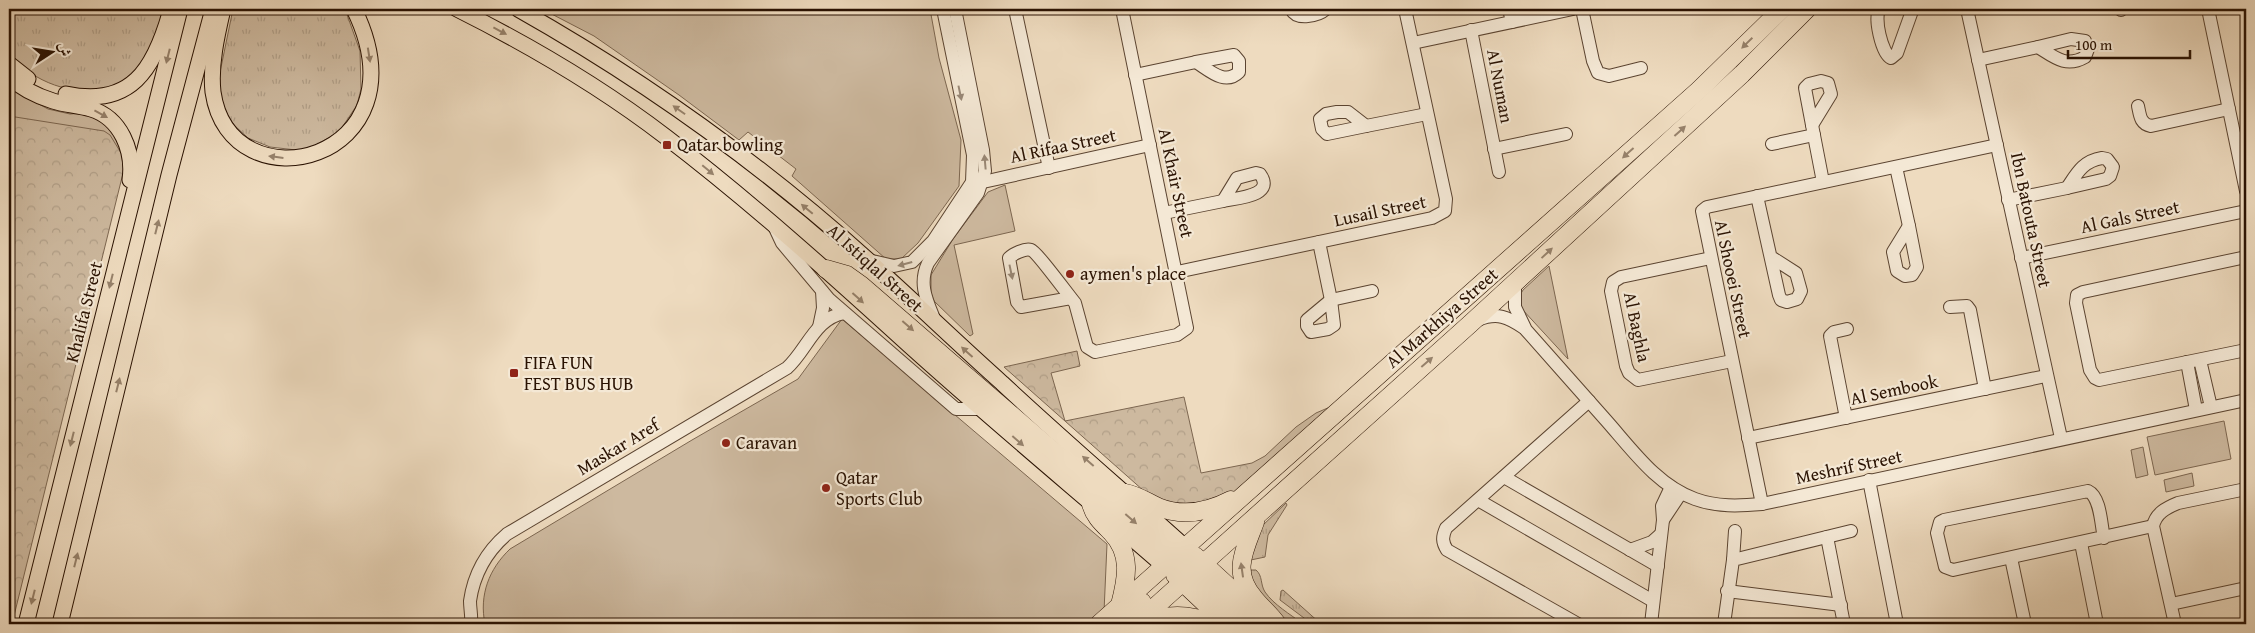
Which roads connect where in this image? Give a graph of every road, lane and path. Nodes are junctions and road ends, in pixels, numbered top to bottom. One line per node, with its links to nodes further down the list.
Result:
1 (171, 9): 30 (main road)
2 (180, 9): 62 (main road, Khalifa Street, one-way to 62)
3 (213, 9): 126 (main road, one-way to 3)
4 (222, 9): 5 (main road, one-way to 4)
5 (354, 9)
6 (457, 9): 59 (main road, Al Istiqlal Street, one-way to 59)
7 (518, 9): 67 (main road, Al Istiqlal Street, one-way to 7)
8 (943, 9): 67 (street, one-way to 67)
9 (955, 9): 50 (street, one-way to 9)
10 (1015, 9): 47 (street)
11 (1122, 9): 32 (street, Al Khair Street)
12 (1291, 9): 22 (street)
13 (1405, 9): 26 (street, Lusail Street)
14 (1509, 9): 24 (street)
15 (1573, 9): 24 (street)
16 (1582, 9): 31 (street)
17 (1782, 9): 70 (highway, Al Markhiya Street, one-way to 70)
18 (1807, 9): 71 (highway, Al Markhiya Street, one-way to 18)
19 (1880, 9): 23 (street)
20 (1967, 9): 28 (street, Ibn Batouta Street)
21 (2208, 9): 35 (street)
22 (1319, 10)
23 (1914, 10)
24 (1512, 22): 25 (street)
25 (1471, 30): 26 (street); 44 (street, Al Numan)
26 (1412, 43): 37 (street, Lusail Street)
27 (2038, 47): 28 (street)
28 (1978, 60): 43 (street, Ibn Batouta Street)
29 (1196, 62): 29 (street); 32 (street)
30 (9, 64)
31 (1641, 68)
32 (1135, 75): 42 (street, Al Khair Street)
33 (9, 77): 62 (main road, one-way to 62)
34 (2138, 106): 35 (street)
35 (2229, 109): 53 (street)
36 (1337, 112): 38 (street); 39 (street); 39 (street)
37 (1428, 114): 38 (street); 61 (street, Lusail Street)
38 (1366, 126): 39 (street)
39 (1340, 132)
40 (1566, 134): 44 (street, Al Numan)
41 (1772, 144): 51 (street)
42 (1150, 145): 47 (street, Al Rifaa Street); 58 (street, Al Khair Street)
43 (1997, 145): 46 (street, Al Shooei Street); 55 (street, Ibn Batouta Street)
44 (1494, 149): 48 (street, Al Numan)
45 (2094, 160): 49 (street); 49 (street); 52 (street)
46 (1896, 167): 51 (street, Al Shooei Street); 60 (street)
47 (1049, 168): 50 (street, Al Rifaa Street)
48 (1499, 172)
49 (2098, 181): 52 (street)
50 (983, 182): 77 (street)
51 (1823, 182): 54 (street, Al Shooei Street)
52 (2067, 188): 55 (street)
53 (2246, 191)
54 (1757, 196): 64 (street); 65 (street, Al Shooei Street)
55 (2008, 200): 66 (street, Ibn Batouta Street)
56 (1223, 201): 56 (street); 58 (street)
57 (2246, 211): 66 (street, Al Gals Street)
58 (1164, 213): 69 (street, Al Khair Street)
59 (774, 226): 68 (main road, Al Istiqlal Street); 72 (street, Al Istiqlal Street)
60 (1909, 226): 60 (street)
61 (1319, 242): 69 (street, Lusail Street); 73 (street)
62 (120, 247): 125 (main road, Khalifa Street, one-way to 125)
63 (2246, 256): 85 (street)
64 (1771, 257)
65 (1710, 258): 84 (street, Al Shooei Street); 84 (street, Al Baghla)
66 (2021, 258): 86 (street, Ibn Batouta Street)
67 (868, 260): 77 (main road, Al Istiqlal Street)
68 (826, 269): 91 (main road, Al Istiqlal Street, one-way to 91); 116 (highway, one-way to 116)
69 (1177, 272): 74 (street, Al Khair Street)
70 (1485, 282): 100 (highway, Al Markhiya Street); 116 (highway)
71 (1515, 282): 78 (highway, Al Markhiya Street); 81 (street, Meshrif Street)
72 (822, 291): 76 (street, Al Istiqlal Street); 79 (street, Maskar Aref)
73 (1372, 291)
74 (1071, 298): 74 (street, one-way to 74)
75 (1950, 308): 87 (street)
76 (844, 314): 79 (street, Maskar Aref); 91 (street, Al Istiqlal Street)
77 (936, 323): 101 (main road, Al Istiqlal Street, one-way to 77)
78 (1470, 324): 81 (street, Meshrif Street); 105 (highway, Al Markhiya Street, one-way to 78)
79 (819, 327): 124 (street, Maskar Aref)
80 (1847, 328): 93 (street)
81 (1526, 330): 89 (street, Meshrif Street)
82 (2246, 350): 83 (street)
83 (2200, 360): 85 (street); 90 (street)
84 (1732, 361): 94 (street, Al Shooei Street)
85 (2187, 362): 92 (street)
86 (2046, 376): 87 (street, Al Sembook); 95 (street, Ibn Batouta Street)
87 (1985, 389): 93 (street, Al Sembook)
88 (2246, 400): 90 (street, Meshrif Street)
89 (1589, 401): 96 (street); 99 (street, Meshrif Street)
90 (2211, 407): 92 (street, Meshrif Street)
91 (981, 409): 103 (main road, Al Istiqlal Street, one-way to 103)
92 (2196, 410): 95 (street, Meshrif Street)
93 (1846, 418): 94 (street, Al Sembook)
94 (1748, 438): 104 (street, Al Shooei Street)
95 (2060, 438): 97 (street, Meshrif Street)
96 (1504, 477): 102 (street); 113 (street)
97 (1869, 480): 104 (street, Meshrif Street); 139 (street)
98 (2246, 489): 106 (street)
99 (1676, 490): 104 (street, Meshrif Street); 109 (street)
100 (1247, 492): 101 (highway); 116 (highway, Al Markhiya Street)
101 (1125, 493): 116 (main road, Al Istiqlal Street)
102 (1478, 500): 120 (street); 135 (street)
103 (1091, 504): 116 (main road, Al Istiqlal Street); 122 (highway)
104 (1762, 504)
105 (1256, 516): 116 (highway, Al Markhiya Street); 134 (highway, one-way to 105)
106 (2153, 526): 111 (street); 121 (street)
107 (1735, 531): 115 (street)
108 (1851, 531): 110 (street)
109 (1661, 534): 113 (street); 117 (street)
110 (1827, 537): 115 (street); 123 (street)
111 (2104, 538): 112 (street); 114 (street)
112 (2081, 543): 114 (street); 141 (street)
113 (1630, 550): 117 (street)
114 (2011, 558): 140 (street)
115 (1733, 560): 119 (street)
116 (1184, 565): 122 (highway, Al Markhiya Street); 128 (highway); 129 (highway, Al Markhiya Street); 131 (highway); 132 (highway); 133 (highway)
117 (1658, 566): 120 (street)
118 (2246, 588): 121 (street)
119 (1727, 591): 123 (street); 137 (street)
120 (1653, 601): 136 (street)
121 (2171, 604): 142 (street)
122 (1120, 605): 127 (highway, Al Markhiya Street)
123 (1842, 605): 138 (street)
124 (472, 623)
125 (26, 624)
126 (60, 624)
127 (1099, 624)
128 (1119, 624)
129 (1137, 624): 130 (highway)
130 (1214, 624)
131 (1227, 624)
132 (1248, 624)
133 (1268, 624)
134 (1277, 624)
135 (1578, 624)
136 (1651, 624)
137 (1724, 624)
138 (1844, 624)
139 (1897, 624)
140 (2025, 624)
141 (2098, 624)
142 (2175, 624)

